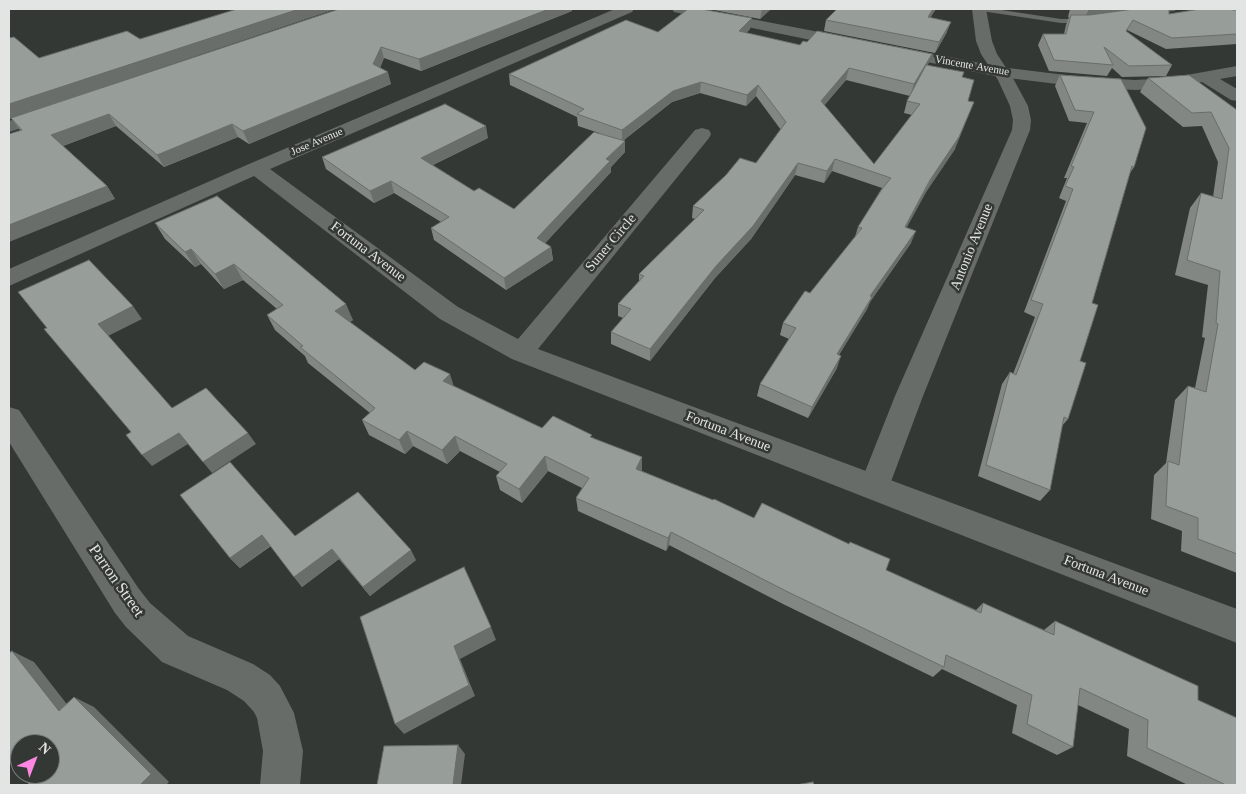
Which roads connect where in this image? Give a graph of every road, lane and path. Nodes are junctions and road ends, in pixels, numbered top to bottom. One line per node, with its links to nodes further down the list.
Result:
1 (627, 9): 14 (street, Jose Avenue)
2 (679, 9): 8 (street, Vincente Avenue)
3 (980, 9): 6 (lane); 8 (street, Antonio Avenue)
4 (1174, 9): 5 (lane)
5 (1144, 13)
6 (1094, 20)
7 (1237, 70): 9 (street, Vincente Avenue)
8 (1000, 72): 9 (street, Vincente Avenue); 18 (street, Antonio Avenue)
9 (1205, 77): 10 (street)
10 (1237, 96)
11 (62, 109): 12 (street)
12 (9, 127)
13 (702, 134): 16 (street, Suner Circle)
14 (256, 168): 15 (street, Jose Avenue); 16 (street, Fortuna Avenue)
15 (9, 278)
16 (521, 352): 18 (street, Fortuna Avenue)
17 (9, 418): 20 (street, Parron Street)
18 (874, 487): 19 (street, Fortuna Avenue)
19 (1237, 626)
20 (280, 785)

